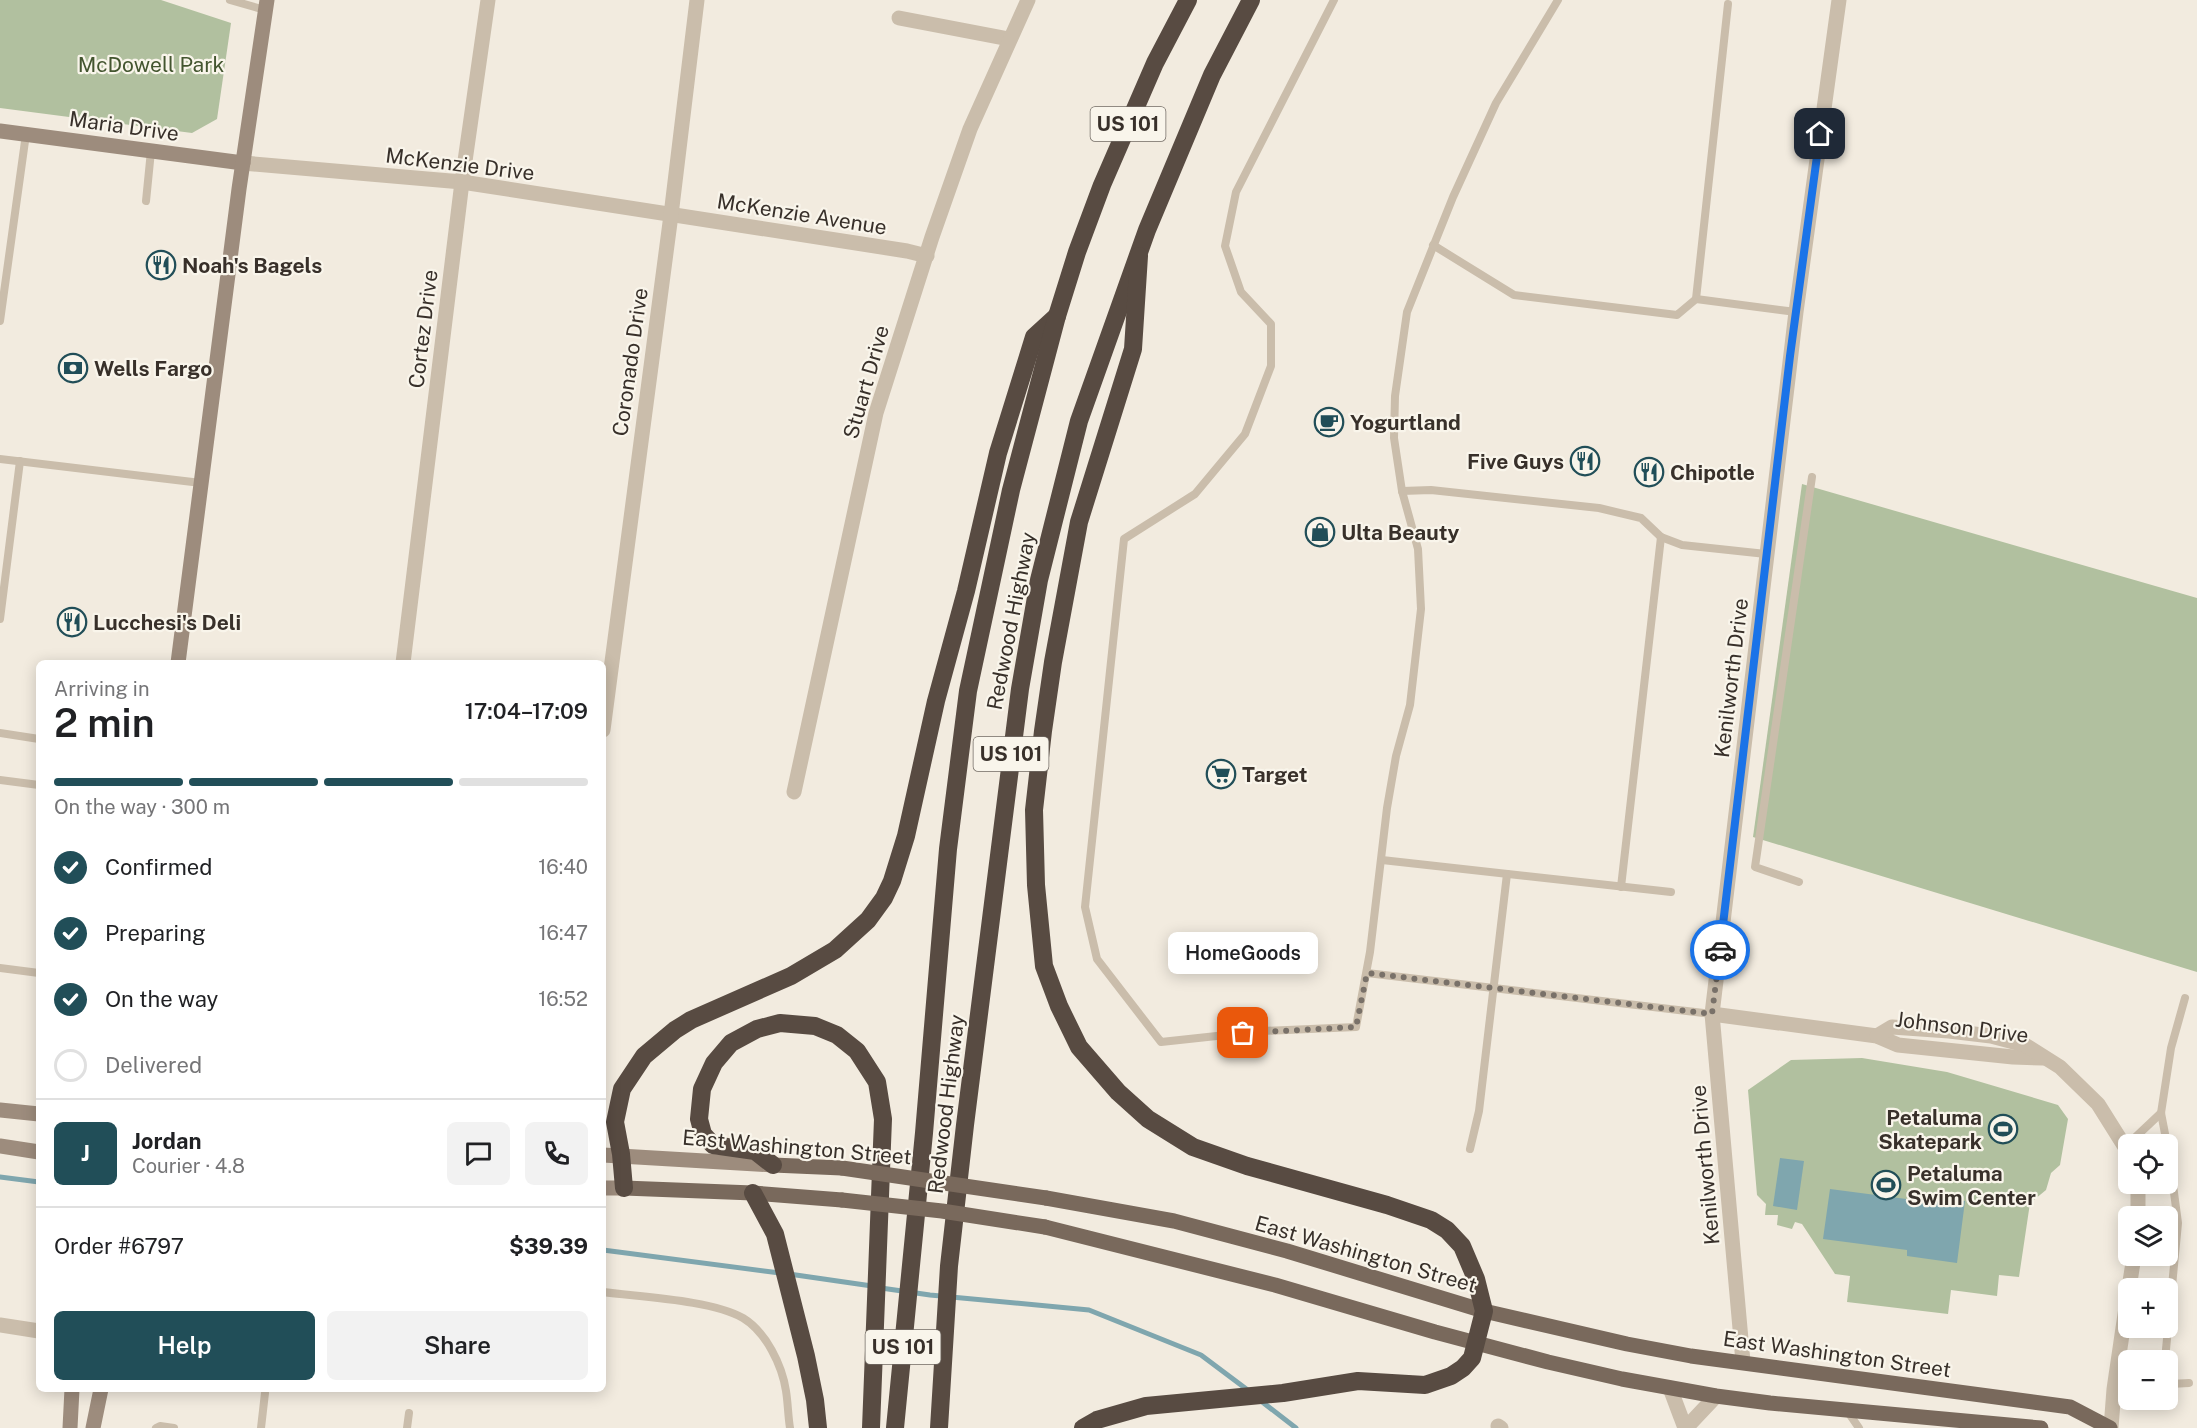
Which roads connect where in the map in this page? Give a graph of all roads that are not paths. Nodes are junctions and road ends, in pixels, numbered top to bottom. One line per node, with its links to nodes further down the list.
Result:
1 (230, 0): 11 (lane)
2 (488, 0): 18 (street, Cortez Drive)
3 (697, 0): 20 (street, Coronado Drive)
4 (1028, 0): 13 (street, Stuart Drive)
5 (1188, 0): 26 (highway, Redwood Highway / US 101)
6 (1251, 0): 23 (highway, Redwood Highway / US 101)
7 (1334, 0): 50 (lane)
8 (1558, 0): 21 (lane)
9 (1839, 0): 25 (street, Kenilworth Drive)
10 (1728, 4): 24 (lane)
11 (266, 5): 17 (main road)
12 (899, 18): 13 (street)
13 (1009, 39): 22 (street, Stuart Drive)
14 (0, 130): 15 (main road, Maria Drive)
15 (26, 134): 16 (main road, Maria Drive); 27 (lane)
16 (151, 151): 17 (main road, Maria Drive); 19 (lane)
17 (243, 163): 18 (street, McKenzie Drive); 31 (main road)
18 (462, 182): 20 (street, McKenzie Drive); 37 (street, Cortez Drive)
19 (146, 201)
20 (671, 215): 22 (street, McKenzie Avenue); 38 (street, Coronado Drive)
21 (1433, 245): 24 (lane); 32 (lane)
22 (927, 256): 43 (street, Stuart Drive)
23 (1139, 256): 71 (highway); 97 (highway, Redwood Highway / US 101)
24 (1696, 299): 25 (lane)
25 (1796, 312): 34 (street, Kenilworth Drive)
26 (1057, 316): 64 (highway); 96 (highway, Redwood Highway / US 101)
27 (0, 321)
28 (0, 459): 29 (lane)
29 (20, 461): 31 (lane); 35 (lane)
30 (1812, 477): 46 (lane)
31 (201, 483): 36 (main road)
32 (1402, 491): 33 (lane); 44 (lane)
33 (1660, 537): 34 (lane); 47 (lane)
34 (1766, 554): 54 (street, Kenilworth Drive)
35 (0, 619)
36 (177, 660)
37 (403, 660)
38 (606, 707)
39 (0, 733): 40 (lane)
40 (36, 739)
41 (0, 780): 42 (lane)
42 (36, 785)
43 (794, 792)
44 (1382, 861): 45 (lane); 50 (lane)
45 (1507, 874): 47 (lane); 52 (lane)
46 (1799, 882)
47 (1621, 887): 48 (lane)
48 (1671, 892)
49 (0, 968): 51 (lane)
50 (1367, 973): 52 (lane)
51 (36, 974)
52 (1494, 988): 54 (lane); 62 (lane)
53 (2185, 998): 56 (lane)
54 (1712, 1014): 60 (street, Johnson Drive); 77 (street, Kenilworth Drive)
55 (0, 1110): 57 (main road)
56 (2161, 1113): 58 (lane); 59 (lane)
57 (36, 1114)
58 (2143, 1134)
59 (2165, 1134)
60 (2118, 1137)
61 (0, 1146): 63 (main road)
62 (1470, 1149)
63 (36, 1152)
64 (612, 1154): 65 (main road, East Washington Street); 67 (highway)
65 (773, 1165): 71 (main road, East Washington Street, bridge); 95 (highway)
66 (606, 1188): 67 (main road)
67 (624, 1188): 68 (main road)
68 (753, 1193): 75 (main road, bridge); 94 (highway)
69 (2174, 1194): 76 (lane)
70 (606, 1292): 93 (lane)
71 (1484, 1311): 75 (highway); 77 (main road, East Washington Street)
72 (0, 1326): 73 (street)
73 (36, 1331)
74 (2122, 1338): 102 (street)
75 (1476, 1343): 80 (main road); 98 (highway)
76 (2166, 1350)
77 (1743, 1362): 102 (main road, East Washington Street)
78 (2189, 1383): 79 (lane)
79 (2178, 1384)
80 (1670, 1388): 84 (main road); 99 (street)
81 (72, 1392): 87 (main road)
82 (99, 1392): 88 (main road)
83 (265, 1393): 91 (lane)
84 (1716, 1396): 85 (main road); 99 (street)
85 (1848, 1412): 100 (lane); 101 (main road)
86 (409, 1413): 92 (lane)
87 (70, 1428)
88 (93, 1428)
89 (156, 1428): 90 (lane)
90 (174, 1428)
91 (261, 1428)
92 (407, 1428)
93 (789, 1428)
94 (818, 1428)
95 (871, 1428)
96 (895, 1428)
97 (939, 1428)
98 (1083, 1428)
99 (1686, 1428)
100 (1859, 1428)
101 (2041, 1428)
102 (2110, 1428)

